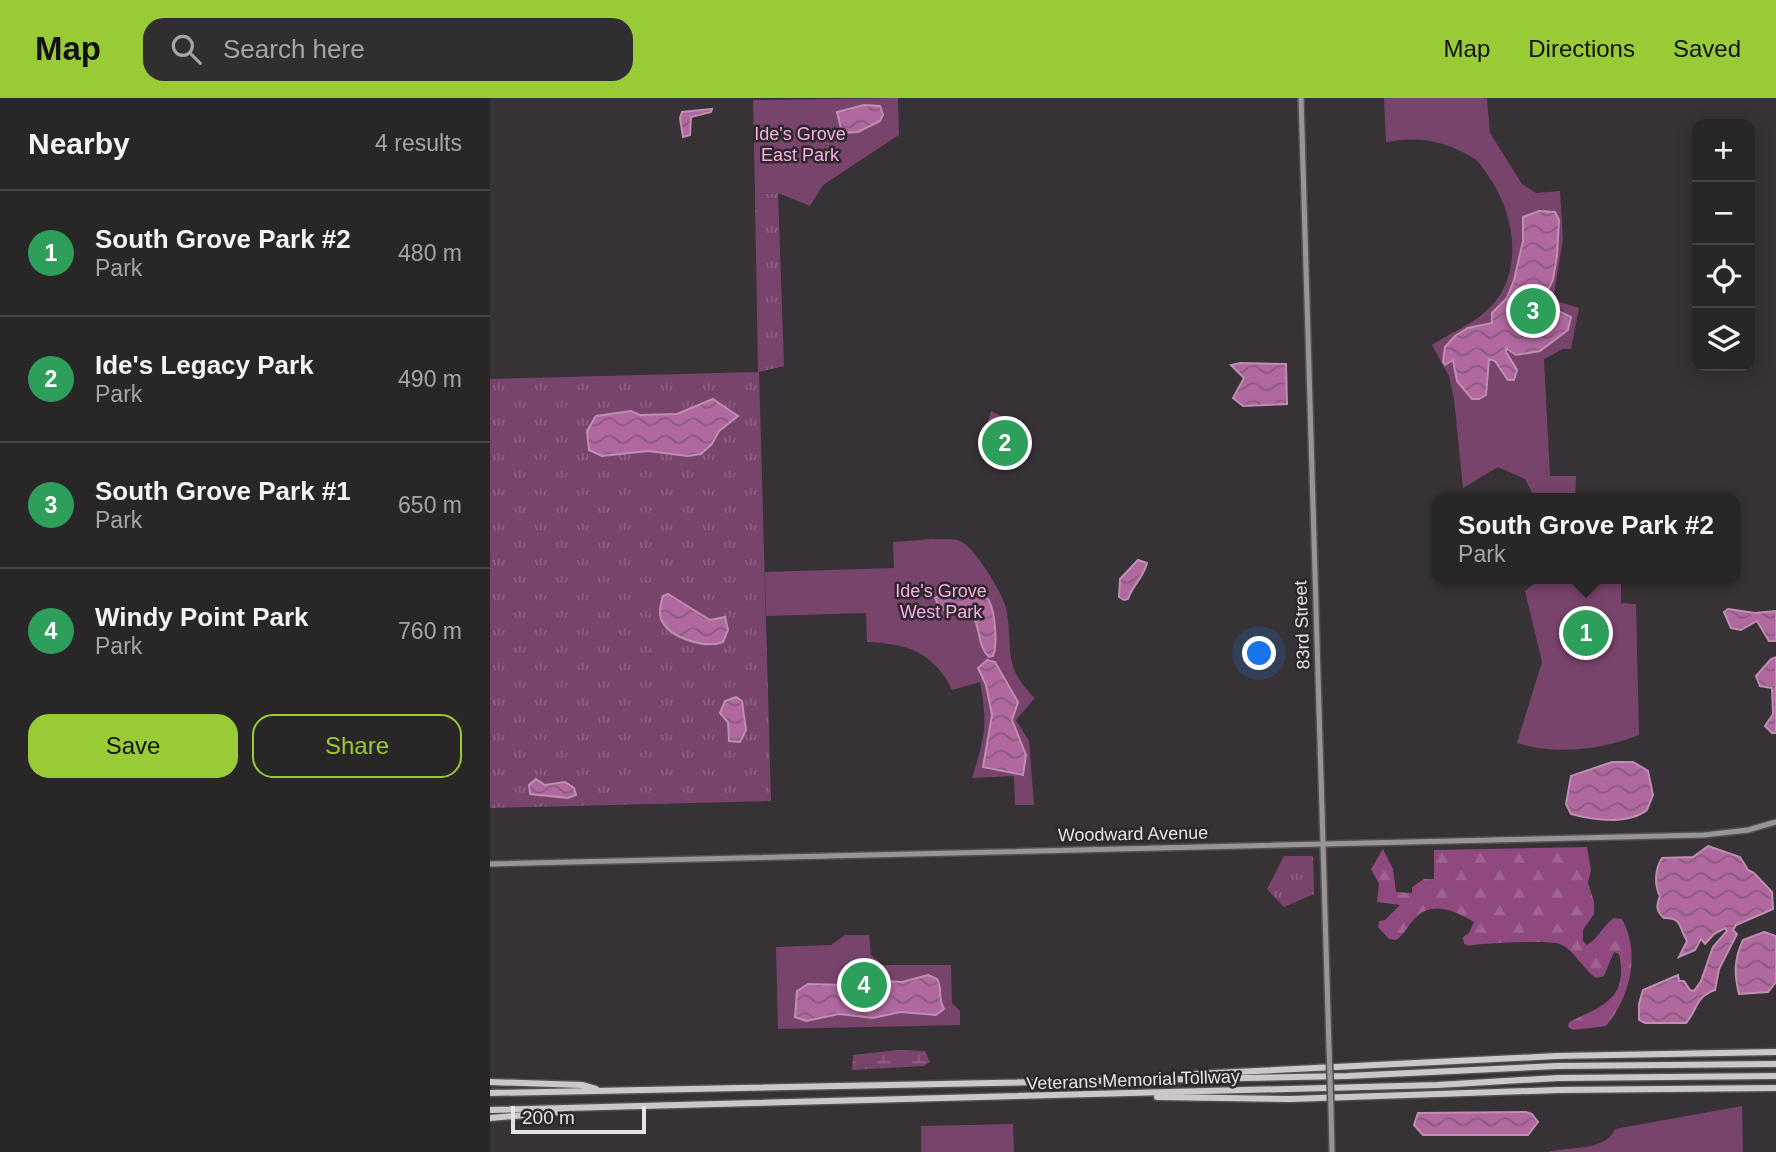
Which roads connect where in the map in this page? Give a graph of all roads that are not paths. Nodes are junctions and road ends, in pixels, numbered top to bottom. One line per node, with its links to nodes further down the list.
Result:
1 (1301, 98): 3 (main road, 83rd Street)
2 (1776, 822): 3 (main road, Woodward Avenue)
3 (1321, 844): 4 (main road, Woodward Avenue); 17 (main road, 83rd Street, bridge)
4 (490, 864)
5 (1776, 1052): 8 (highway)
6 (1776, 1064): 8 (highway, Veterans Memorial Tollway)
7 (1776, 1076): 13 (highway, Veterans Memorial Tollway)
8 (1138, 1078): 11 (highway, Veterans Memorial Tollway)
9 (490, 1082): 11 (highway)
10 (1776, 1088): 13 (highway)
11 (604, 1091): 12 (highway, Veterans Memorial Tollway)
12 (490, 1093)
13 (1127, 1094): 14 (highway, Veterans Memorial Tollway)
14 (583, 1108): 15 (highway, Veterans Memorial Tollway); 16 (highway)
15 (490, 1110)
16 (490, 1118)
17 (1332, 1152)

